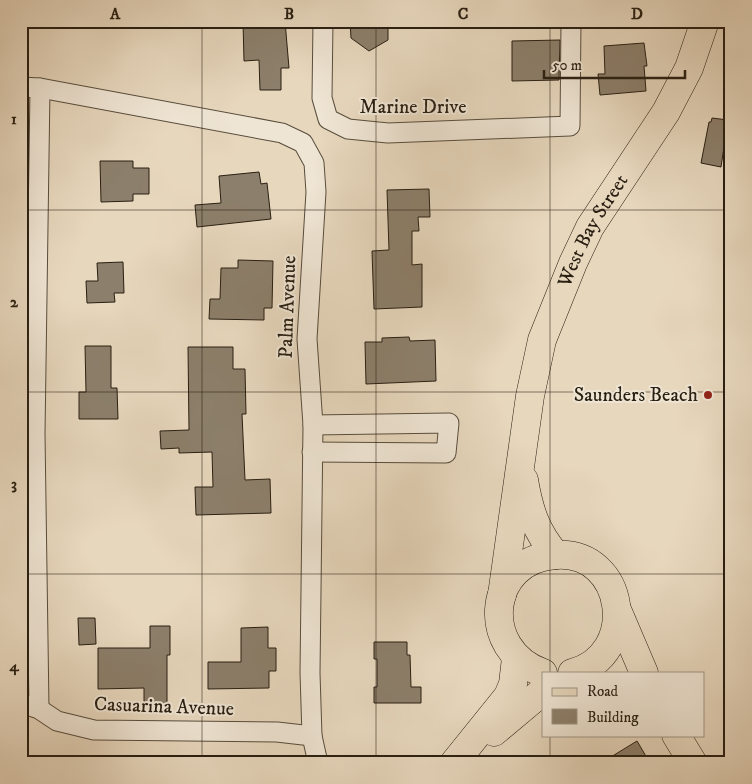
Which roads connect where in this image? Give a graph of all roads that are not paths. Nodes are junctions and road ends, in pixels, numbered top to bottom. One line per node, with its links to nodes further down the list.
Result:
1 (323, 21): 2 (street, Marine Drive)
2 (571, 21)
3 (705, 21): 9 (main road, West Bay Street)
4 (21, 87): 5 (street, Palm Avenue)
5 (40, 88): 6 (street, Palm Avenue); 7 (street)
6 (313, 425): 8 (street, Palm Avenue); 8 (street)
7 (28, 434): 18 (street)
8 (312, 452): 19 (street, Palm Avenue)
9 (520, 456): 10 (main road, West Bay Street); 11 (main road, West Bay Street)
10 (556, 555): 11 (main road, West Bay Street); 12 (main road, West Bay Street)
11 (502, 595): 13 (main road, West Bay Street)
12 (618, 612): 14 (main road, West Bay Street); 15 (main road, West Bay Street)
13 (516, 658): 16 (main road, West Bay Street); 21 (main road)
14 (580, 672)
15 (644, 672)
16 (542, 673)
17 (542, 693): 21 (main road)
18 (30, 706): 19 (street, Casuarina Avenue)
19 (312, 736): 20 (street, Palm Avenue)
20 (318, 763)
21 (456, 763)

